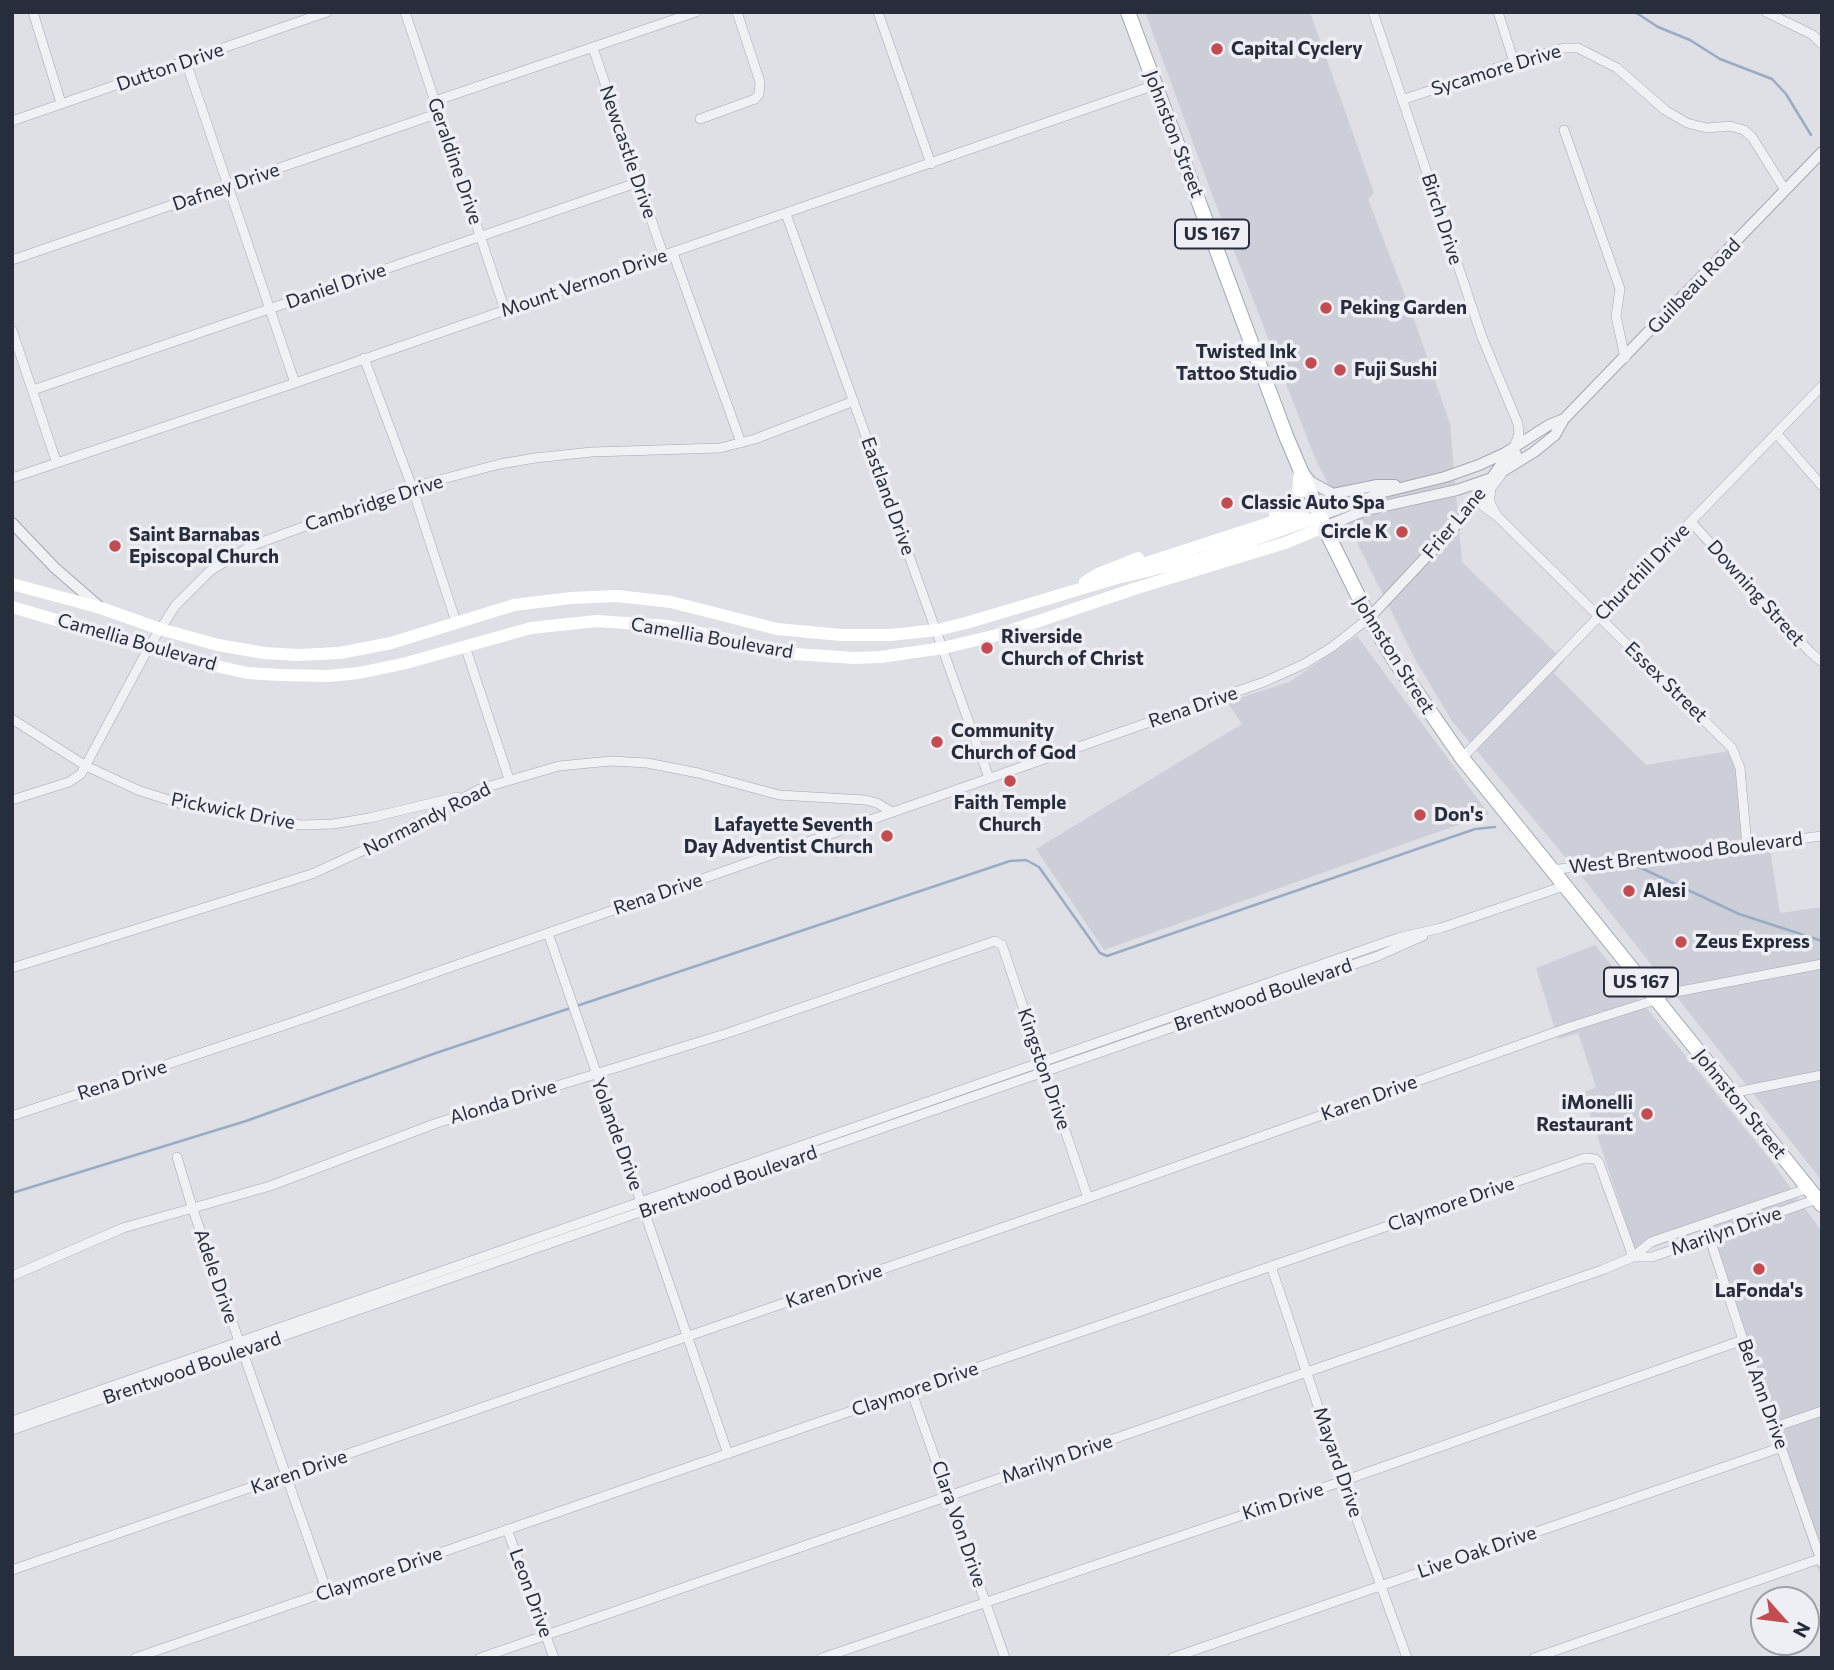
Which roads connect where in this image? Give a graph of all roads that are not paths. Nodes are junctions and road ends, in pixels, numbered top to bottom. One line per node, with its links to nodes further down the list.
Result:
1 (33, 12): 18 (street)
2 (327, 12): 13 (street, Dutton Drive)
3 (405, 12): 17 (street, Geraldine Drive)
4 (696, 12): 12 (street)
5 (737, 12): 20 (street)
6 (878, 12): 24 (street)
7 (1128, 12): 15 (main road, Johnston Street / US 167)
8 (1373, 12): 16 (street, Birch Drive)
9 (1498, 12): 14 (street)
10 (1766, 12): 11 (street)
11 (1822, 44)
12 (593, 48): 17 (street); 25 (street, Newcastle Drive)
13 (186, 62): 18 (street, Dutton Drive); 26 (street)
14 (1514, 62): 16 (street, Sycamore Drive); 27 (street, Sycamore Drive)
15 (1155, 85): 24 (street, Mount Vernon Drive); 48 (main road, Johnston Street / US 167)
16 (1402, 100): 42 (street, Birch Drive)
17 (435, 101): 19 (street, Geraldine Drive)
18 (61, 103): 21 (street, Dutton Drive)
19 (439, 113): 26 (street, Dafney Drive); 29 (street, Geraldine Drive)
20 (699, 119)
21 (12, 121)
22 (1564, 130): 36 (street)
23 (1822, 152): 27 (street, Guilbeau Road)
24 (931, 164): 28 (street, Mount Vernon Drive)
25 (639, 182): 29 (street, Daniel Drive); 30 (street, Newcastle Drive)
26 (228, 186): 31 (street, Dafney Drive); 32 (street)
27 (1785, 190): 36 (street, Guilbeau Road)
28 (786, 214): 30 (street, Mount Vernon Drive); 40 (street, Eastland Drive)
29 (480, 237): 32 (street, Daniel Drive); 33 (street, Geraldine Drive)
30 (668, 255): 33 (street, Mount Vernon Drive); 45 (street, Newcastle Drive)
31 (12, 260)
32 (269, 309): 37 (street); 39 (street, Daniel Drive)
33 (505, 310): 35 (street, Mount Vernon Drive)
34 (12, 330): 39 (street)
35 (364, 358): 37 (street, Mount Vernon Drive); 54 (street)
36 (1625, 358): 41 (street, Guilbeau Road)
37 (295, 383): 47 (street, Mount Vernon Drive)
38 (1822, 386): 44 (street, Churchill Drive)
39 (33, 390): 47 (street)
40 (853, 401): 45 (street, Cambridge Drive); 71 (street, Eastland Drive)
41 (1564, 419): 43 (street, Guilbeau Road); 49 (street, Guilbeau Road)
42 (1518, 424): 43 (street); 46 (street)
43 (1540, 431): 46 (street, Guilbeau Road); 51 (street, Frier Lane)
44 (1776, 433): 53 (street); 59 (street, Churchill Drive)
45 (741, 443): 54 (street, Cambridge Drive)
46 (1514, 447): 52 (street, Guilbeau Road)
47 (56, 461): 50 (street, Mount Vernon Drive)
48 (1300, 467): 52 (street); 56 (main road, Johnston Street / US 167); 63 (main road)
49 (1503, 472): 51 (street, Guilbeau Road); 57 (street)
50 (12, 478)
51 (1492, 478): 55 (street, Frier Lane); 58 (street, Guilbeau Road)
52 (1408, 485): 58 (street, Guilbeau Road)
53 (1822, 486)
54 (412, 488): 68 (street); 70 (street, Cambridge Drive)
55 (1480, 495): 57 (street, Essex Street); 67 (street, Frier Lane)
56 (1313, 500): 58 (main road, Johnston Street / US 167); 61 (main road)
57 (1498, 517): 66 (street, Essex Street)
58 (1322, 522): 61 (main road, Camellia Boulevard); 67 (main road, Johnston Street / US 167); 69 (main road, Camellia Boulevard)
59 (1691, 522): 66 (street, Churchill Drive); 75 (street, Downing Street)
60 (12, 523): 65 (street)
61 (1117, 578): 63 (main road, Camellia Boulevard); 69 (main road)
62 (12, 584): 65 (main road, Camellia Boulevard)
63 (1068, 592): 71 (main road, Camellia Boulevard)
64 (12, 607): 73 (main road, Camellia Boulevard)
65 (101, 608): 70 (main road, Camellia Boulevard)
66 (1599, 617): 77 (street, Churchill Drive); 85 (street, Essex Street)
67 (1369, 618): 77 (main road, Johnston Street / US 167); 79 (street, Rena Drive)
68 (456, 622): 70 (main road, Camellia Boulevard); 71 (main road, Camellia Boulevard)
69 (1031, 624): 74 (main road, Camellia Boulevard)
70 (160, 629): 73 (street, Cambridge Drive)
71 (937, 630): 74 (street, Eastland Drive)
72 (465, 646): 73 (main road, Camellia Boulevard); 74 (main road, Camellia Boulevard); 80 (street)
73 (149, 647): 78 (street, Cambridge Drive)
74 (943, 648): 79 (street, Eastland Drive)
75 (1822, 662)
76 (12, 719): 78 (street, Pickwick Drive)
77 (1462, 758): 86 (main road, Johnston Street / US 167)
78 (86, 766): 81 (street, Pickwick Drive); 82 (street, Cambridge Drive)
79 (989, 778): 83 (street, Rena Drive)
80 (509, 779): 81 (street, Normandy Road); 83 (street, Normandy Road)
81 (472, 793): 91 (street, Normandy Road)
82 (12, 800)
83 (892, 812): 88 (street, Rena Drive)
84 (1822, 836): 85 (street, West Brentwood Boulevard)
85 (1747, 846): 86 (street, West Brentwood Boulevard)
86 (1551, 870): 87 (main road, Johnston Street / US 167)
87 (1564, 886): 92 (main road, Johnston Street / US 167); 93 (street, Brentwood Boulevard)
88 (548, 933): 94 (street, Yolande Drive); 97 (street, Rena Drive)
89 (998, 942): 93 (street, Kingston Drive); 94 (street, Alonda Drive)
90 (1822, 964): 92 (street, Karen Drive)
91 (12, 968)
92 (1655, 998): 96 (main road, Johnston Street / US 167); 99 (street, Karen Drive)
93 (1043, 1067): 99 (street, Kingston Drive); 102 (street, Brentwood Boulevard)
94 (595, 1074): 101 (street, Alonda Drive); 102 (street, Yolande Drive)
95 (1822, 1075): 96 (street)
96 (1732, 1093): 100 (main road, Johnston Street / US 167)
97 (12, 1116)
98 (177, 1157): 101 (street, Adele Drive)
99 (1088, 1198): 108 (street, Karen Drive)
100 (1816, 1198): 103 (street, Marilyn Drive); 104 (street, Marilyn Drive)
101 (191, 1207): 107 (street, Alonda Drive); 110 (street, Adele Drive)
102 (643, 1207): 108 (street, Yolande Drive); 110 (street, Brentwood Boulevard)
103 (1705, 1224): 104 (street, Bel Ann Drive); 105 (street, Marilyn Drive)
104 (1709, 1237): 105 (street, Marilyn Drive); 109 (street, Bel Ann Drive)
105 (1633, 1257): 106 (street, Claymore Drive); 111 (street, Marilyn Drive)
106 (1271, 1266): 111 (street, Mayard Drive); 112 (street, Claymore Drive)
107 (12, 1276)
108 (688, 1337): 118 (street, Yolande Drive); 119 (street, Karen Drive)
109 (1743, 1340): 115 (street, Bel Ann Drive); 120 (street, Kim Drive)
110 (240, 1346): 114 (street, Brentwood Boulevard); 116 (street, Brentwood Boulevard); 119 (street, Adele Drive)
111 (1307, 1372): 120 (street, Mayard Drive); 121 (street, Marilyn Drive)
112 (911, 1390): 118 (street, Claymore Drive); 121 (street, Clara Von Drive)
113 (1822, 1412): 115 (street)
114 (12, 1421)
115 (1775, 1427): 117 (street, Bel Ann Drive)
116 (12, 1430)
117 (1782, 1447): 123 (street, Bel Ann Drive); 125 (street, Live Oak Drive)
118 (728, 1454): 122 (street, Claymore Drive)
119 (285, 1477): 124 (street, Karen Drive); 126 (street, Adele Drive)
120 (1343, 1481): 125 (street, Mayard Drive); 127 (street, Kim Drive)
121 (950, 1497): 127 (street, Clara Von Drive); 128 (street, Marilyn Drive)
122 (507, 1529): 126 (street, Claymore Drive); 128 (street, Leon Drive)
123 (1821, 1560): 136 (street)
124 (12, 1570)
125 (1382, 1585): 134 (street, Live Oak Drive); 135 (street, Mayard Drive)
126 (327, 1592): 129 (street, Claymore Drive)
127 (986, 1602): 132 (street, Kim Drive); 133 (street, Clara Von Drive)
128 (547, 1635): 130 (street, Marilyn Drive); 131 (street, Leon Drive)
129 (135, 1658)
130 (480, 1658)
131 (554, 1658)
132 (822, 1658)
133 (1005, 1658)
134 (1172, 1658)
135 (1407, 1658)
136 (1534, 1658)

